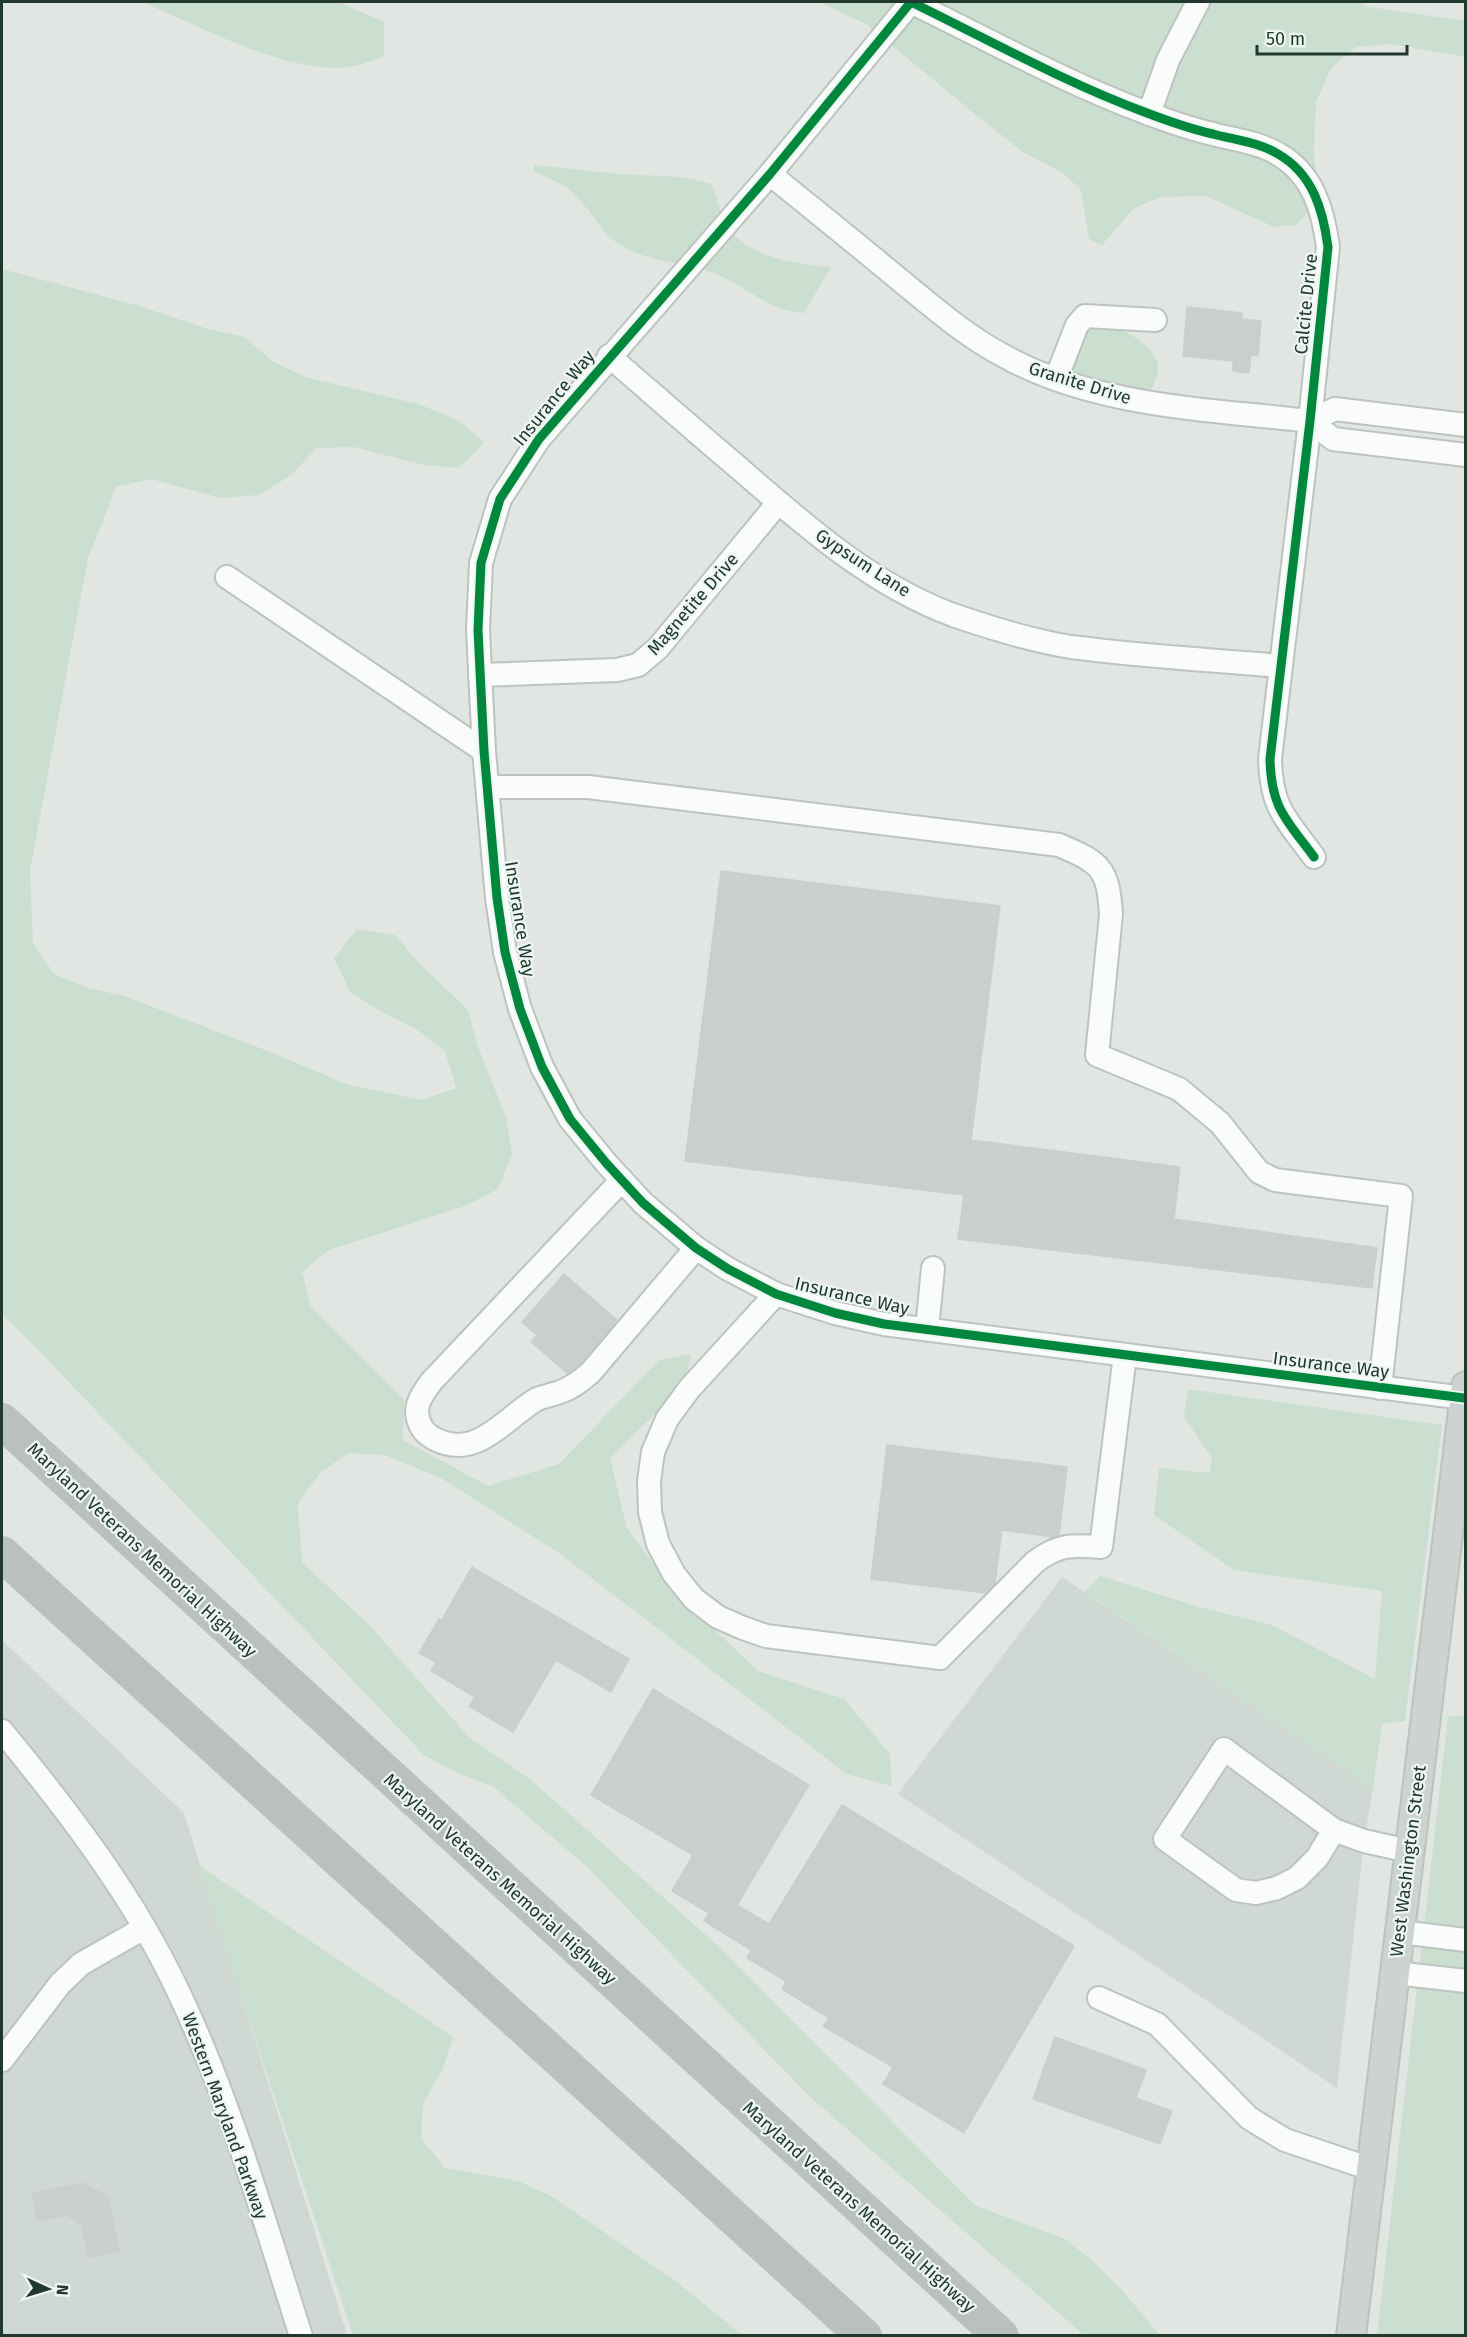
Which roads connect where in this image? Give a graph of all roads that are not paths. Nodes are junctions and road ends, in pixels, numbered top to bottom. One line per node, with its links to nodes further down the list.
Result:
1 (911, 2): 3 (street, Calcite Drive); 4 (street, Insurance Way)
2 (1198, 2): 3 (street)
3 (1149, 114): 8 (street, Calcite Drive)
4 (770, 174): 6 (street, Insurance Way); 7 (street, Granite Drive)
5 (1155, 320): 7 (street)
6 (609, 356): 11 (street, Gypsum Lane); 14 (street, Insurance Way)
7 (1056, 379): 8 (street, Granite Drive)
8 (1310, 421): 9 (street); 10 (street); 13 (street, Calcite Drive)
9 (1466, 425)
10 (1466, 455)
11 (778, 503): 13 (street, Gypsum Lane); 14 (street, Magnetite Drive)
12 (227, 577): 15 (street)
13 (1280, 666): 17 (street, Calcite Drive)
14 (480, 675): 15 (street, Insurance Way)
15 (484, 751): 16 (street, Insurance Way)
16 (488, 787): 18 (street, Insurance Way); 24 (street)
17 (1314, 857)
18 (622, 1180): 19 (street, Insurance Way); 19 (street)
19 (696, 1248): 21 (street, Insurance Way)
20 (933, 1268): 22 (street)
21 (776, 1294): 22 (street, Insurance Way); 23 (street)
22 (927, 1329): 23 (street, Insurance Way)
23 (1125, 1355): 24 (street, Insurance Way)
24 (1380, 1388): 25 (street, Insurance Way)
25 (1465, 1392): 30 (main road, West Washington Street)
26 (2, 1421): 41 (highway, Maryland Veterans Memorial Highway)
27 (2, 1554): 40 (highway)
28 (2, 1731): 31 (street, Western Maryland Parkway)
29 (1334, 1830): 29 (street); 30 (street)
30 (1409, 1851): 32 (main road, West Washington Street)
31 (144, 1928): 37 (street); 39 (street, Western Maryland Parkway)
32 (1400, 1932): 33 (street); 34 (main road, West Washington Street)
33 (1466, 1940)
34 (1395, 1973): 35 (street); 38 (main road, West Washington Street)
35 (1466, 1981)
36 (1099, 1998): 38 (street)
37 (2, 2060)
38 (1371, 2169): 42 (main road, West Washington Street)
39 (301, 2336)
40 (864, 2336)
41 (1001, 2336)
42 (1351, 2336)

